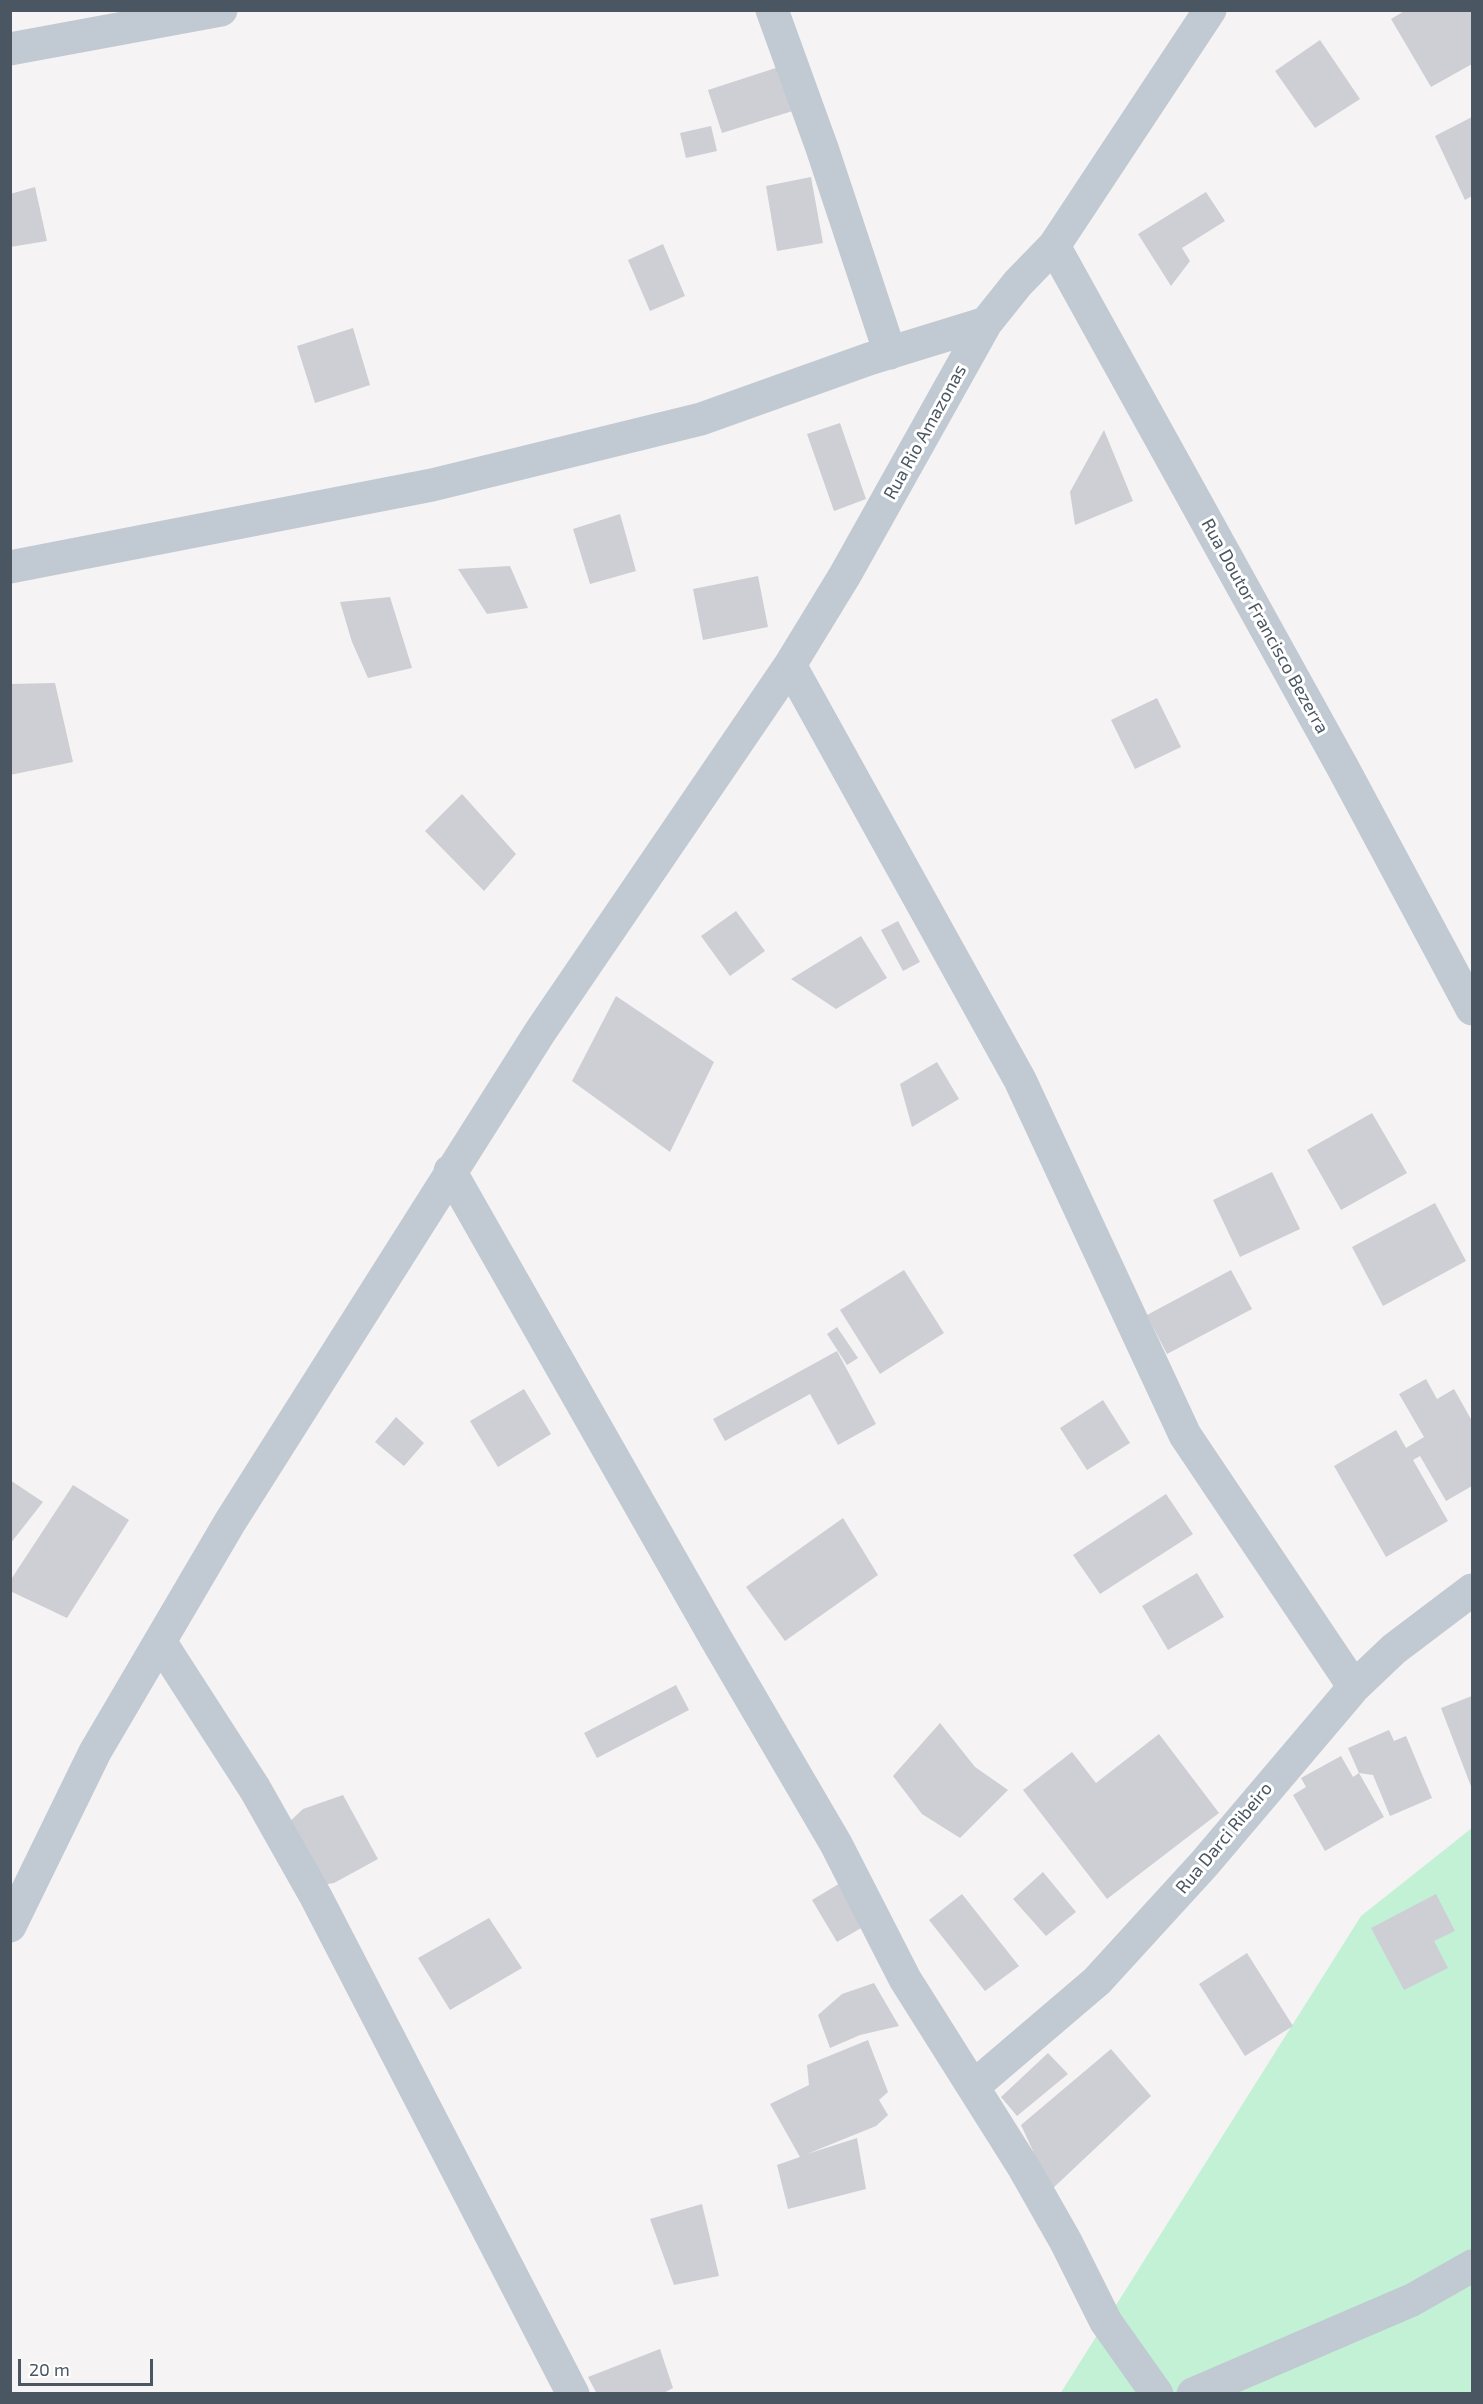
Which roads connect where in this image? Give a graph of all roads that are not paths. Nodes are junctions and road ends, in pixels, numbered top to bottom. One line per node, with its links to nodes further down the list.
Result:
1 (221, 10): 4 (street)
2 (771, 10): 7 (street)
3 (1210, 10): 5 (street, Rua Rio Amazonas)
4 (10, 49)
5 (1054, 246): 6 (street, Rua Rio Amazonas); 10 (street, Rua Doutor Francisco Bezerra)
6 (987, 322): 7 (street); 9 (street, Rua Rio Amazonas)
7 (891, 353): 8 (street)
8 (10, 567)
9 (790, 665): 11 (street, Rua Rio Amazonas); 14 (street)
10 (1473, 1009)
11 (450, 1172): 13 (street, Rua Rio Amazonas); 16 (street)
12 (1473, 1590): 14 (street, Rua Darci Ribeiro)
13 (160, 1643): 15 (street, Rua Rio Amazonas); 19 (street)
14 (1354, 1687): 16 (street, Rua Darci Ribeiro)
15 (10, 1926)
16 (974, 2086): 18 (street)
17 (1473, 2266): 20 (street)
18 (1147, 2389)
19 (573, 2394)
20 (1193, 2394)

